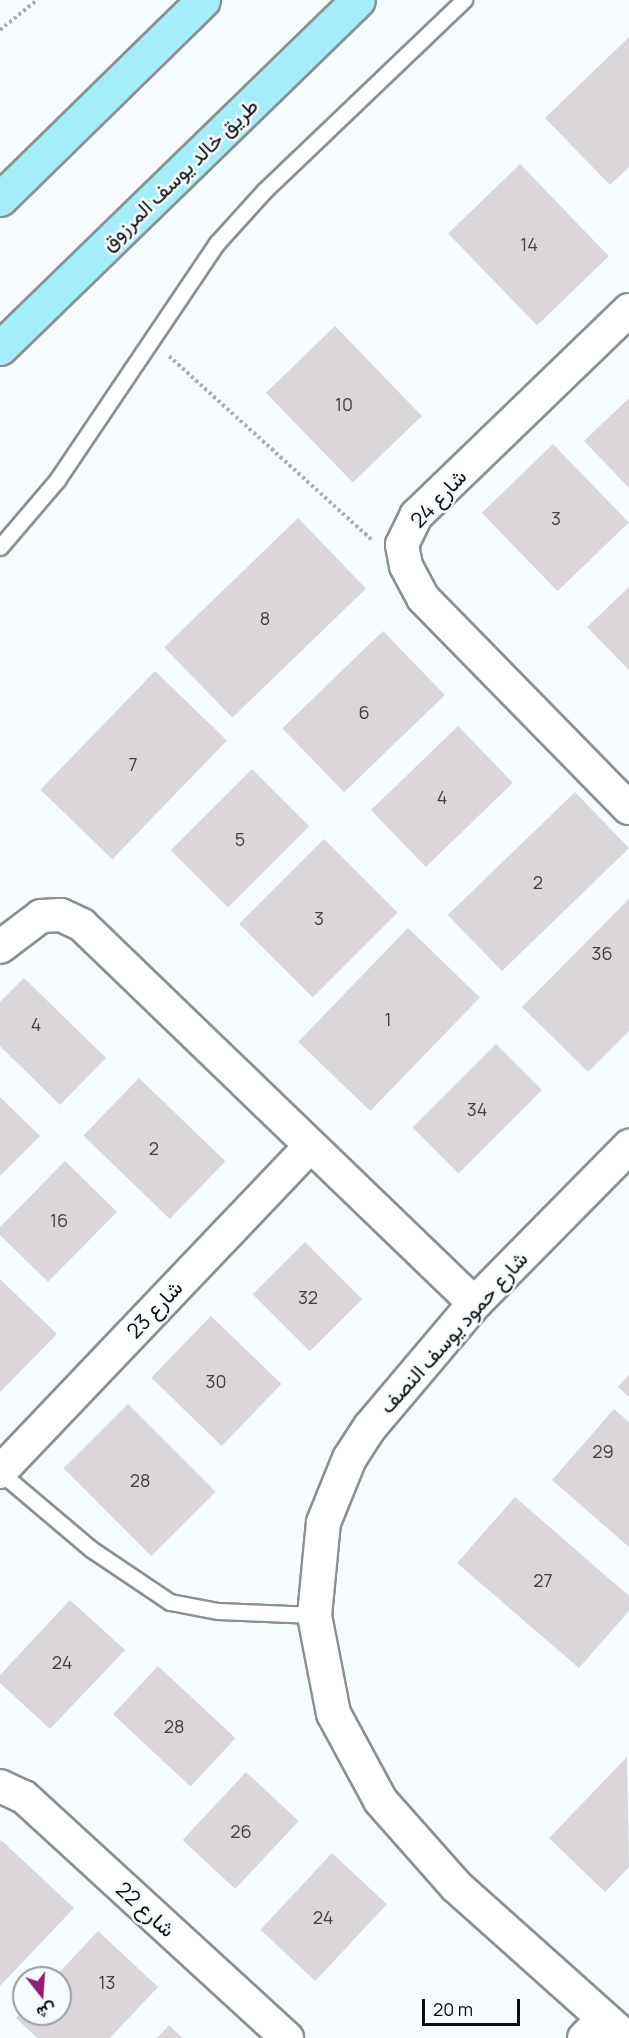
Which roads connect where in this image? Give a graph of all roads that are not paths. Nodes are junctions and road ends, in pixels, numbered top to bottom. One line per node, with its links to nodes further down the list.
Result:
1 (203, 0): 4 (main road)
2 (358, 0): 6 (main road, طريق خالد يوسف المرزوق)
3 (465, 0): 7 (lane)
4 (0, 199)
5 (629, 310): 8 (street, شارع 24)
6 (0, 348)
7 (0, 547)
8 (629, 808)
9 (0, 947): 10 (street)
10 (309, 1147): 12 (street); 13 (street, شارع 23)
11 (625, 1158): 12 (street, شارع حمود يوسف النصف)
12 (474, 1303): 14 (street, شارع حمود يوسف النصف)
13 (0, 1472): 14 (lane)
14 (314, 1615): 16 (street, شارع حمود يوسف النصف)
15 (0, 1786): 17 (street, شارع 22)
16 (604, 2031)
17 (287, 2038)

